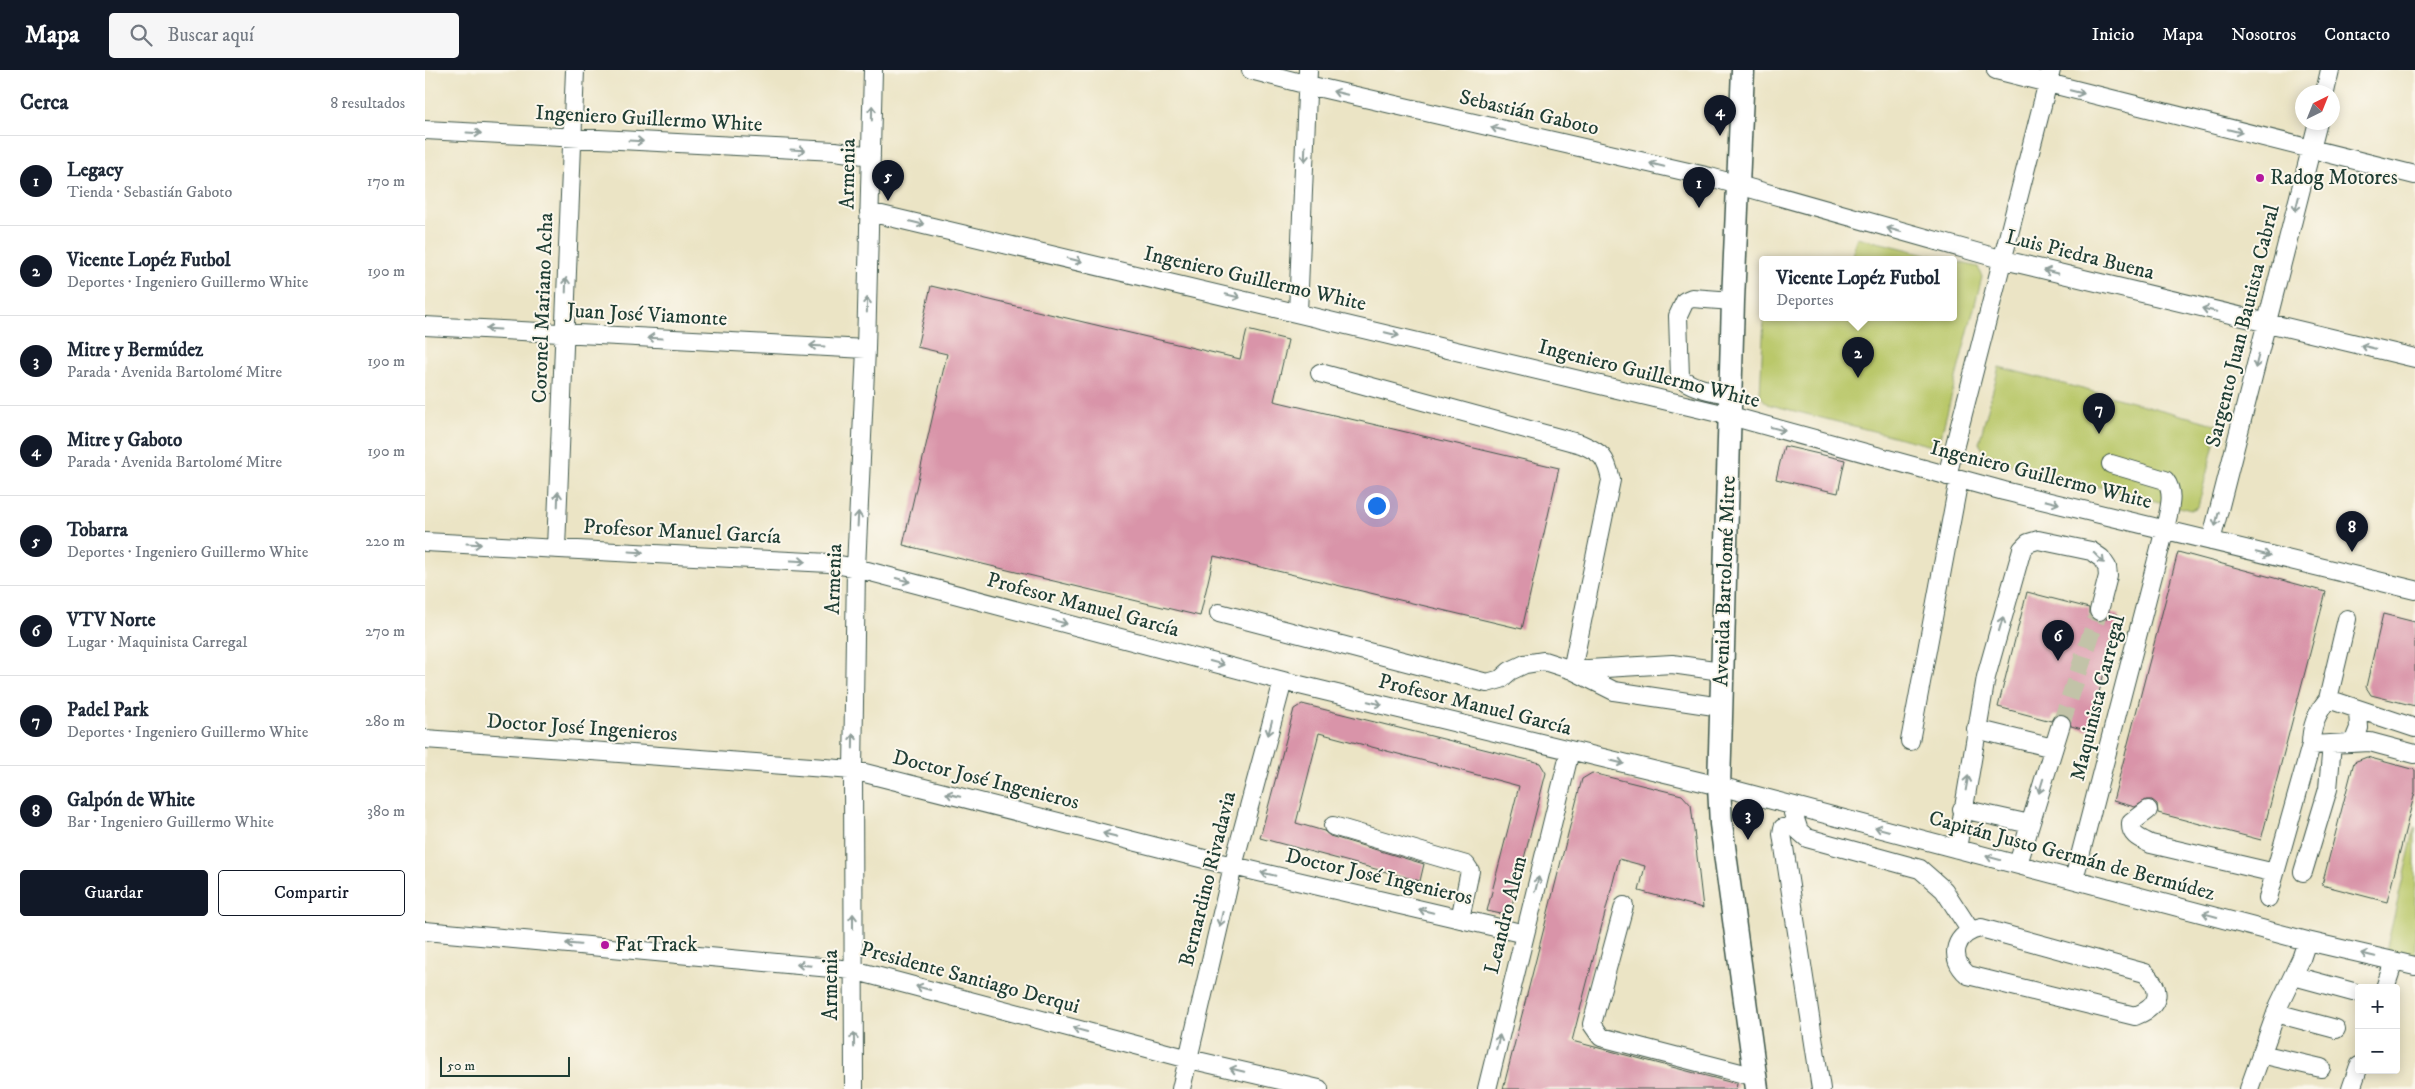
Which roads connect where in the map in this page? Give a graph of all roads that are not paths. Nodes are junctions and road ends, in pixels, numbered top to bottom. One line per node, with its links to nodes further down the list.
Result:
1 (575, 70): 12 (street, Coronel Mariano Acha)
2 (873, 70): 14 (street, Armenia, one-way to 2)
3 (1251, 70): 8 (street, Sebastián Gaboto)
4 (1743, 70): 16 (main road, Avenida Bartolomé Mitre)
5 (1996, 70): 7 (street)
6 (2331, 70): 9 (street)
7 (2049, 77): 13 (street, one-way to 13); 18 (street)
8 (1308, 78): 16 (street, Sebastián Gaboto, one-way to 8); 20 (street, one-way to 20)
9 (2327, 85)
10 (425, 130): 12 (street, Ingeniero Guillermo White, one-way to 12)
11 (2316, 130): 13 (street, Sargento Juan Bautista Cabral)
12 (572, 138): 14 (street, Ingeniero Guillermo White, one-way to 14); 23 (street, Coronel Mariano Acha, one-way to 12)
13 (2311, 150): 15 (street); 21 (street, Sargento Juan Bautista Cabral, one-way to 21)
14 (871, 156): 17 (street, Armenia)
15 (2415, 175)
16 (1738, 186): 18 (street, Luis Piedra Buena, one-way to 16); 19 (main road, Avenida Bartolomé Mitre)
17 (869, 212): 20 (street, Ingeniero Guillermo White, one-way to 20); 24 (street, Armenia, one-way to 17)
18 (2004, 260): 21 (street, Luis Piedra Buena, one-way to 18); 29 (street)
19 (1733, 301): 27 (main road, Avenida Bartolomé Mitre); 27 (street)
20 (1298, 312): 27 (street, Ingeniero Guillermo White, one-way to 27)
21 (2267, 323): 25 (street, Luis Piedra Buena, one-way to 21); 31 (street, Sargento Juan Bautista Cabral, one-way to 31)
22 (425, 326): 23 (street, Juan José Viamonte, one-way to 22)
23 (564, 333): 24 (street, Juan José Viamonte, one-way to 23); 33 (street, Coronel Mariano Acha, one-way to 23)
24 (866, 349): 34 (street, Armenia, one-way to 24)
25 (2415, 358)
26 (1320, 373): 39 (street)
27 (1732, 406): 29 (street, Ingeniero Guillermo White, one-way to 29); 40 (main road, Avenida Bartolomé Mitre)
28 (2111, 464): 30 (street, Maquinista Carregal)
29 (1953, 477): 30 (street, Ingeniero Guillermo White, one-way to 30); 49 (street)
30 (2165, 529): 31 (street, Ingeniero Guillermo White); 69 (street, Maquinista Carregal)
31 (2211, 541): 35 (street, Ingeniero Guillermo White, one-way to 35)
32 (425, 542): 33 (street, Profesor Manuel García, one-way to 33)
33 (556, 548): 34 (street, Profesor Manuel García, one-way to 34)
34 (856, 568): 41 (street, Profesor Manuel García, one-way to 41); 56 (street, Armenia, one-way to 34)
35 (2415, 590)
36 (2099, 610): 47 (street, one-way to 36)
37 (1219, 613): 39 (street)
38 (2347, 619): 42 (street)
39 (1572, 670): 40 (street); 43 (street)
40 (1721, 671): 43 (main road, Avenida Bartolomé Mitre)
41 (1283, 680): 54 (street, Profesor Manuel García, one-way to 54); 66 (street, Bernardino Rivadavia, one-way to 66)
42 (2328, 699): 44 (street); 52 (street)
43 (1721, 707): 57 (main road, Avenida Bartolomé Mitre)
44 (2358, 710): 46 (street); 50 (street)
45 (2061, 724): 53 (street)
46 (2415, 728)
47 (1976, 729): 53 (street); 59 (street, one-way to 47)
48 (425, 740): 56 (street, Doctor José Ingenieros)
49 (1910, 740)
50 (2353, 743): 51 (street); 55 (street)
51 (2333, 744): 52 (street); 67 (street)
52 (2311, 745): 68 (street)
53 (2053, 748): 61 (street, one-way to 61)
54 (1570, 751): 57 (street, Profesor Manuel García, one-way to 57); 75 (street, Leandro Alem, one-way to 54)
55 (2415, 754)
56 (853, 770): 66 (street, Doctor José Ingenieros, one-way to 56); 79 (street, Armenia, one-way to 56)
57 (1719, 786): 58 (street, Capitán Justo Germán de Bermúdez); 89 (main road, Avenida Bartolomé Mitre)
58 (1791, 805): 62 (street); 64 (street, Capitán Justo Germán de Bermúdez, one-way to 58)
59 (1962, 809): 61 (street); 64 (street)
60 (2148, 810): 68 (street)
61 (2030, 824): 65 (street)
62 (1795, 825): 73 (street); 94 (street)
63 (1333, 826): 72 (street)
64 (1957, 848): 65 (street, Capitán Justo Germán de Bermúdez, one-way to 64)
65 (2018, 864): 69 (street, Capitán Justo Germán de Bermúdez)
66 (1233, 866): 72 (street, Doctor José Ingenieros, one-way to 66); 86 (street, Bernardino Rivadavia, one-way to 86)
67 (2303, 872)
68 (2275, 873): 70 (street)
69 (2074, 879): 76 (street, Capitán Justo Germán de Bermúdez, one-way to 69)
70 (2267, 898)
71 (1624, 906): 89 (street)
72 (1459, 919): 75 (street, Doctor José Ingenieros)
73 (1970, 930): 73 (street)
74 (425, 931): 79 (street, Presidente Santiago Derqui, one-way to 74)
75 (1525, 934): 93 (street, Leandro Alem, one-way to 75)
76 (2307, 941): 77 (street, Capitán Justo Germán de Bermúdez, one-way to 76); 80 (street)
77 (2394, 961): 78 (street, Capitán Justo Germán de Bermúdez); 81 (street)
78 (2415, 966)
79 (853, 970): 86 (street, Presidente Santiago Derqui, one-way to 79); 90 (street, Armenia, one-way to 79)
80 (2294, 976): 82 (street); 83 (street)
81 (2386, 984)
82 (2353, 992)
83 (2276, 1013): 84 (street); 85 (street)
84 (2336, 1029)
85 (2261, 1054): 87 (street); 95 (street)
86 (1189, 1059): 91 (street, Bernardino Rivadavia); 92 (street, Presidente Santiago Derqui, one-way to 86)
87 (2321, 1068)
88 (2356, 1074): 96 (street)
89 (1756, 1083)
90 (855, 1089)
91 (1181, 1089)
92 (1319, 1089)
93 (1487, 1089)
94 (1821, 1089)
95 (2249, 1089)
96 (2351, 1089)

